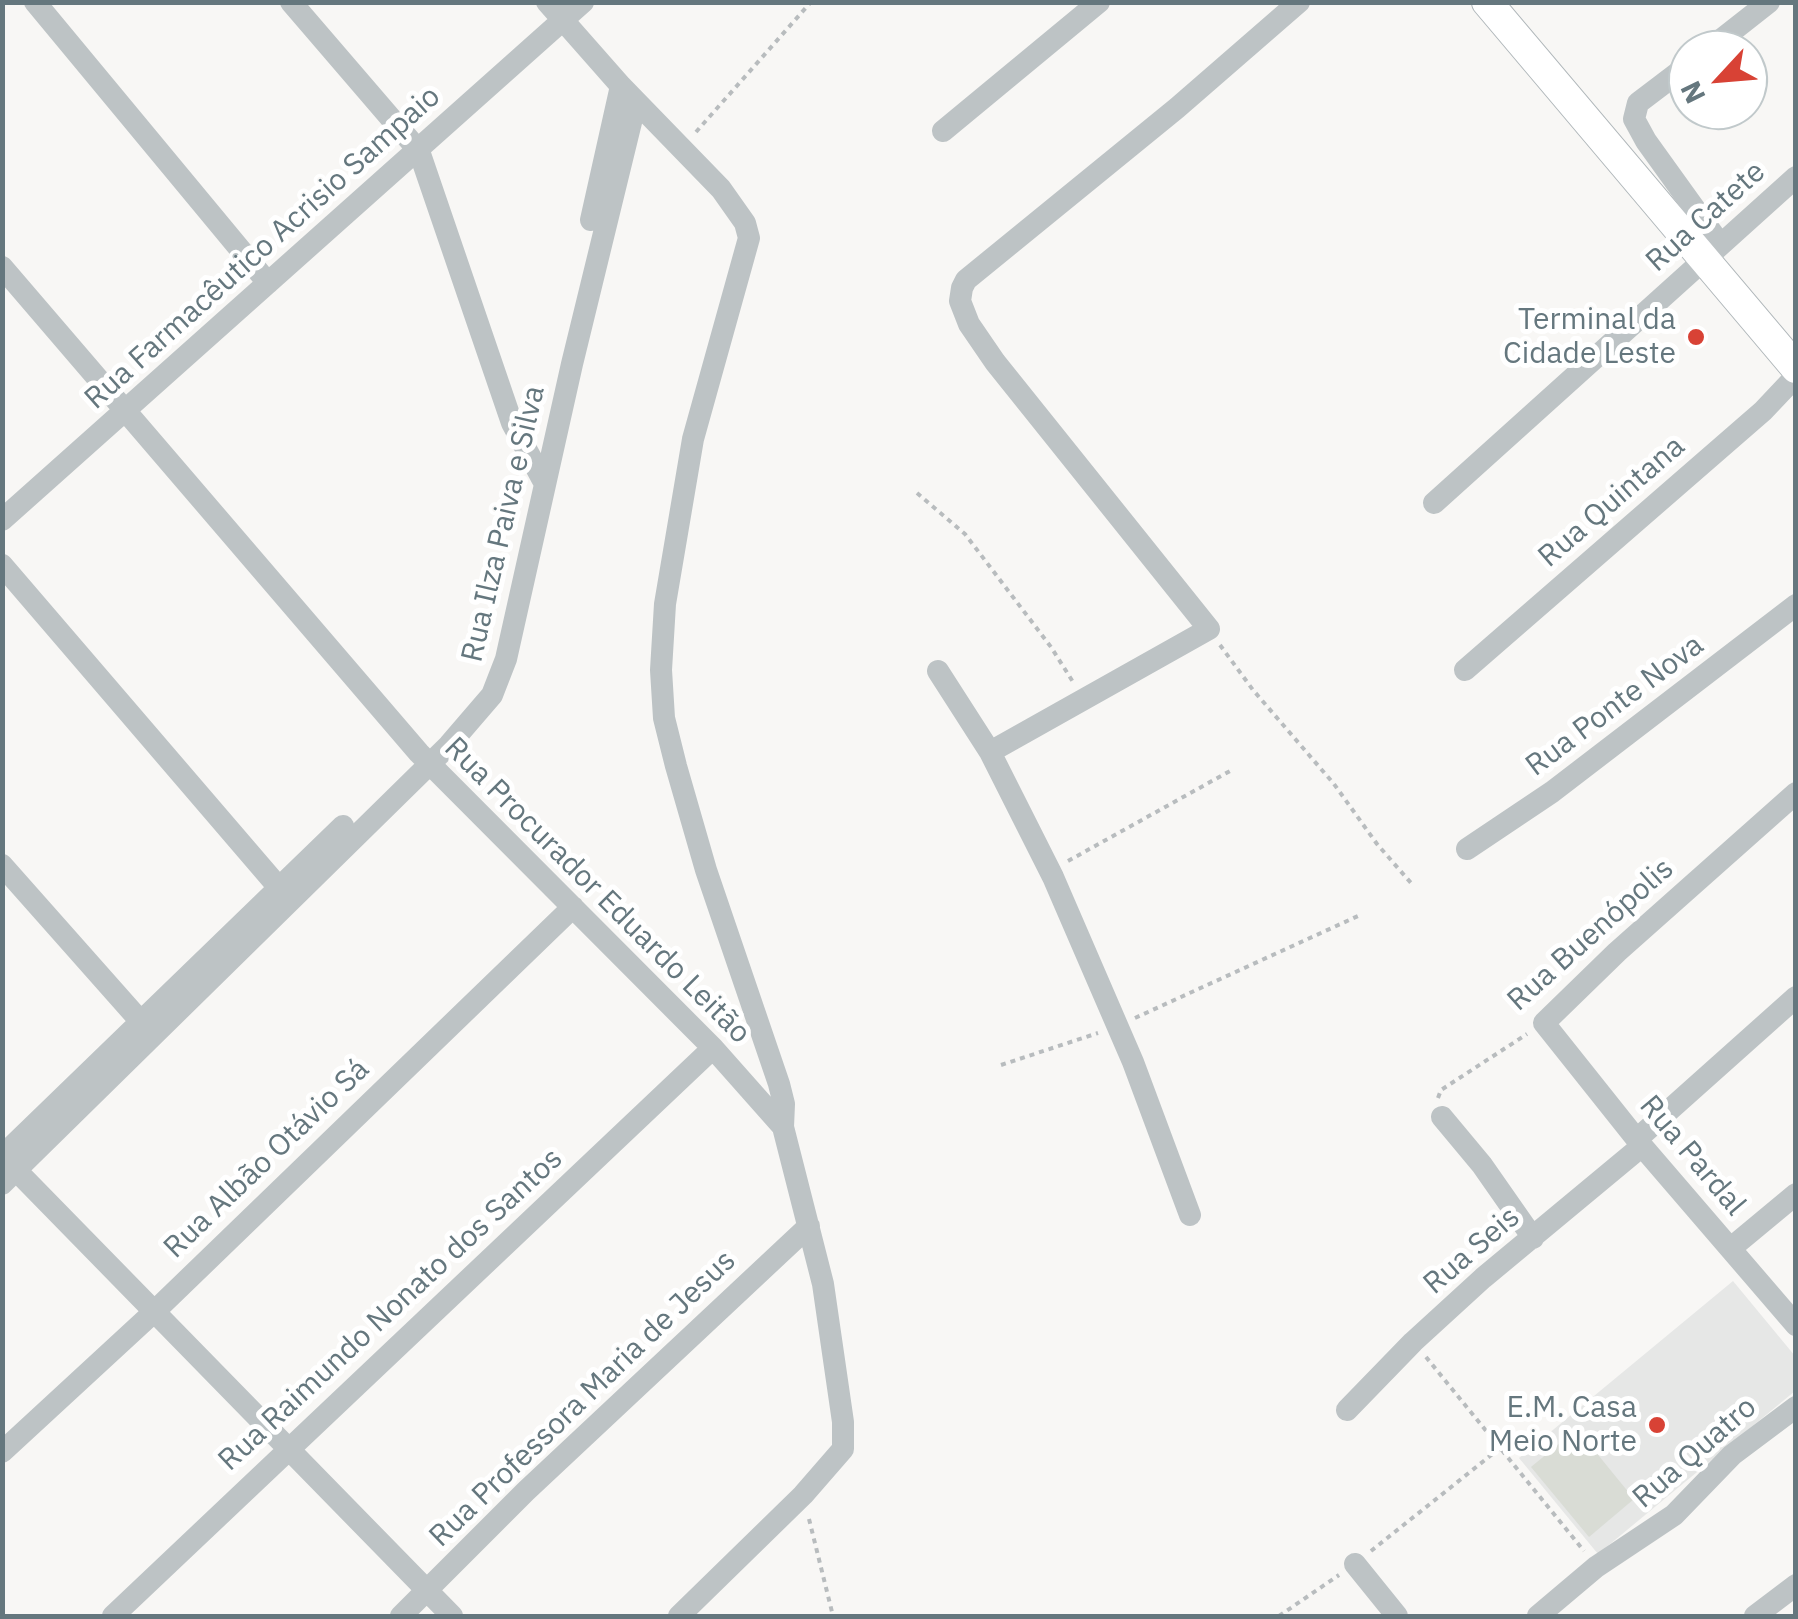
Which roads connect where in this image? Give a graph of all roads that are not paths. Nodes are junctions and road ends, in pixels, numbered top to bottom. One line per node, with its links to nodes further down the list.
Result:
1 (35, 2): 18 (street)
2 (292, 2): 14 (street)
3 (547, 2): 9 (street)
4 (584, 2): 9 (street, Rua Farmacêutico Acrisio Sampaio)
5 (1099, 2): 13 (street)
6 (1299, 2): 29 (street)
7 (1486, 2): 16 (street)
8 (1768, 2): 10 (street)
9 (563, 21): 12 (street); 14 (street, Rua Farmacêutico Acrisio Sampaio)
10 (1733, 30)
11 (1668, 80): 16 (street)
12 (629, 94): 22 (street, Rua Ilza Paiva e Silva); 41 (street)
13 (943, 131)
14 (419, 151): 18 (street, Rua Farmacêutico Acrisio Sampaio); 22 (street)
15 (1796, 177): 16 (street, Rua Catete)
16 (1712, 251): 19 (street); 23 (street, Rua Catete)
17 (2, 267): 21 (street, Rua Procurador Eduardo Leitão)
18 (268, 283): 21 (street, Rua Farmacêutico Acrisio Sampaio)
19 (1796, 368)
20 (1796, 376): 27 (street, Rua Quintana)
21 (125, 410): 24 (street, Rua Farmacêutico Acrisio Sampaio); 30 (street, Rua Procurador Eduardo Leitão)
22 (539, 474): 30 (street, Rua Ilza Paiva e Silva)
23 (1434, 503)
24 (2, 520)
25 (2, 564): 34 (street)
26 (1796, 605): 32 (street, Rua Ponte Nova)
27 (1465, 670)
28 (938, 671): 29 (street)
29 (990, 752): 45 (street)
30 (424, 758): 34 (street, Rua Ilza Paiva e Silva); 35 (street, Rua Procurador Eduardo Leitão)
31 (1796, 793): 37 (street, Rua Buenópolis)
32 (1467, 849)
33 (2, 864): 38 (street)
34 (284, 894): 38 (street, Rua Ilza Paiva e Silva)
35 (572, 907): 39 (street, Rua Procurador Eduardo Leitão); 49 (street, Rua Albão Otávio Sá)
36 (1796, 997): 42 (street, Rua Seis)
37 (1544, 1022): 42 (street, Rua Pardal)
38 (146, 1029): 43 (street, Rua Ilza Paiva e Silva)
39 (713, 1048): 41 (street, Rua Procurador Eduardo Leitão); 53 (street, Rua Raimundo Nonato dos Santos)
40 (1442, 1117): 47 (street)
41 (783, 1127): 46 (street, Rua Procurador Eduardo Leitão)
42 (1640, 1142): 47 (street, Rua Seis); 48 (street, Rua Pardal)
43 (6, 1167): 49 (street)
44 (1796, 1194): 48 (street)
45 (1190, 1215)
46 (809, 1226): 57 (street, Rua Professora Maria de Jesus); 61 (street, Rua Procurador Eduardo Leitão)
47 (1534, 1238): 52 (street, Rua Seis)
48 (1731, 1248): 50 (street, Rua Pardal)
49 (156, 1310): 53 (street); 54 (street, Rua Albão Otávio Sá)
50 (1796, 1325)
51 (1796, 1407): 63 (street, Rua Quatro)
52 (1347, 1410)
53 (288, 1449): 57 (street); 58 (street, Rua Raimundo Nonato dos Santos)
54 (2, 1452)
55 (1355, 1564): 62 (street)
56 (1796, 1584): 64 (street)
57 (428, 1590): 59 (street, Rua Professora Maria de Jesus); 60 (street)
58 (113, 1616)
59 (401, 1616)
60 (452, 1616)
61 (678, 1616)
62 (1398, 1616)
63 (1538, 1616)
64 (1755, 1616)

